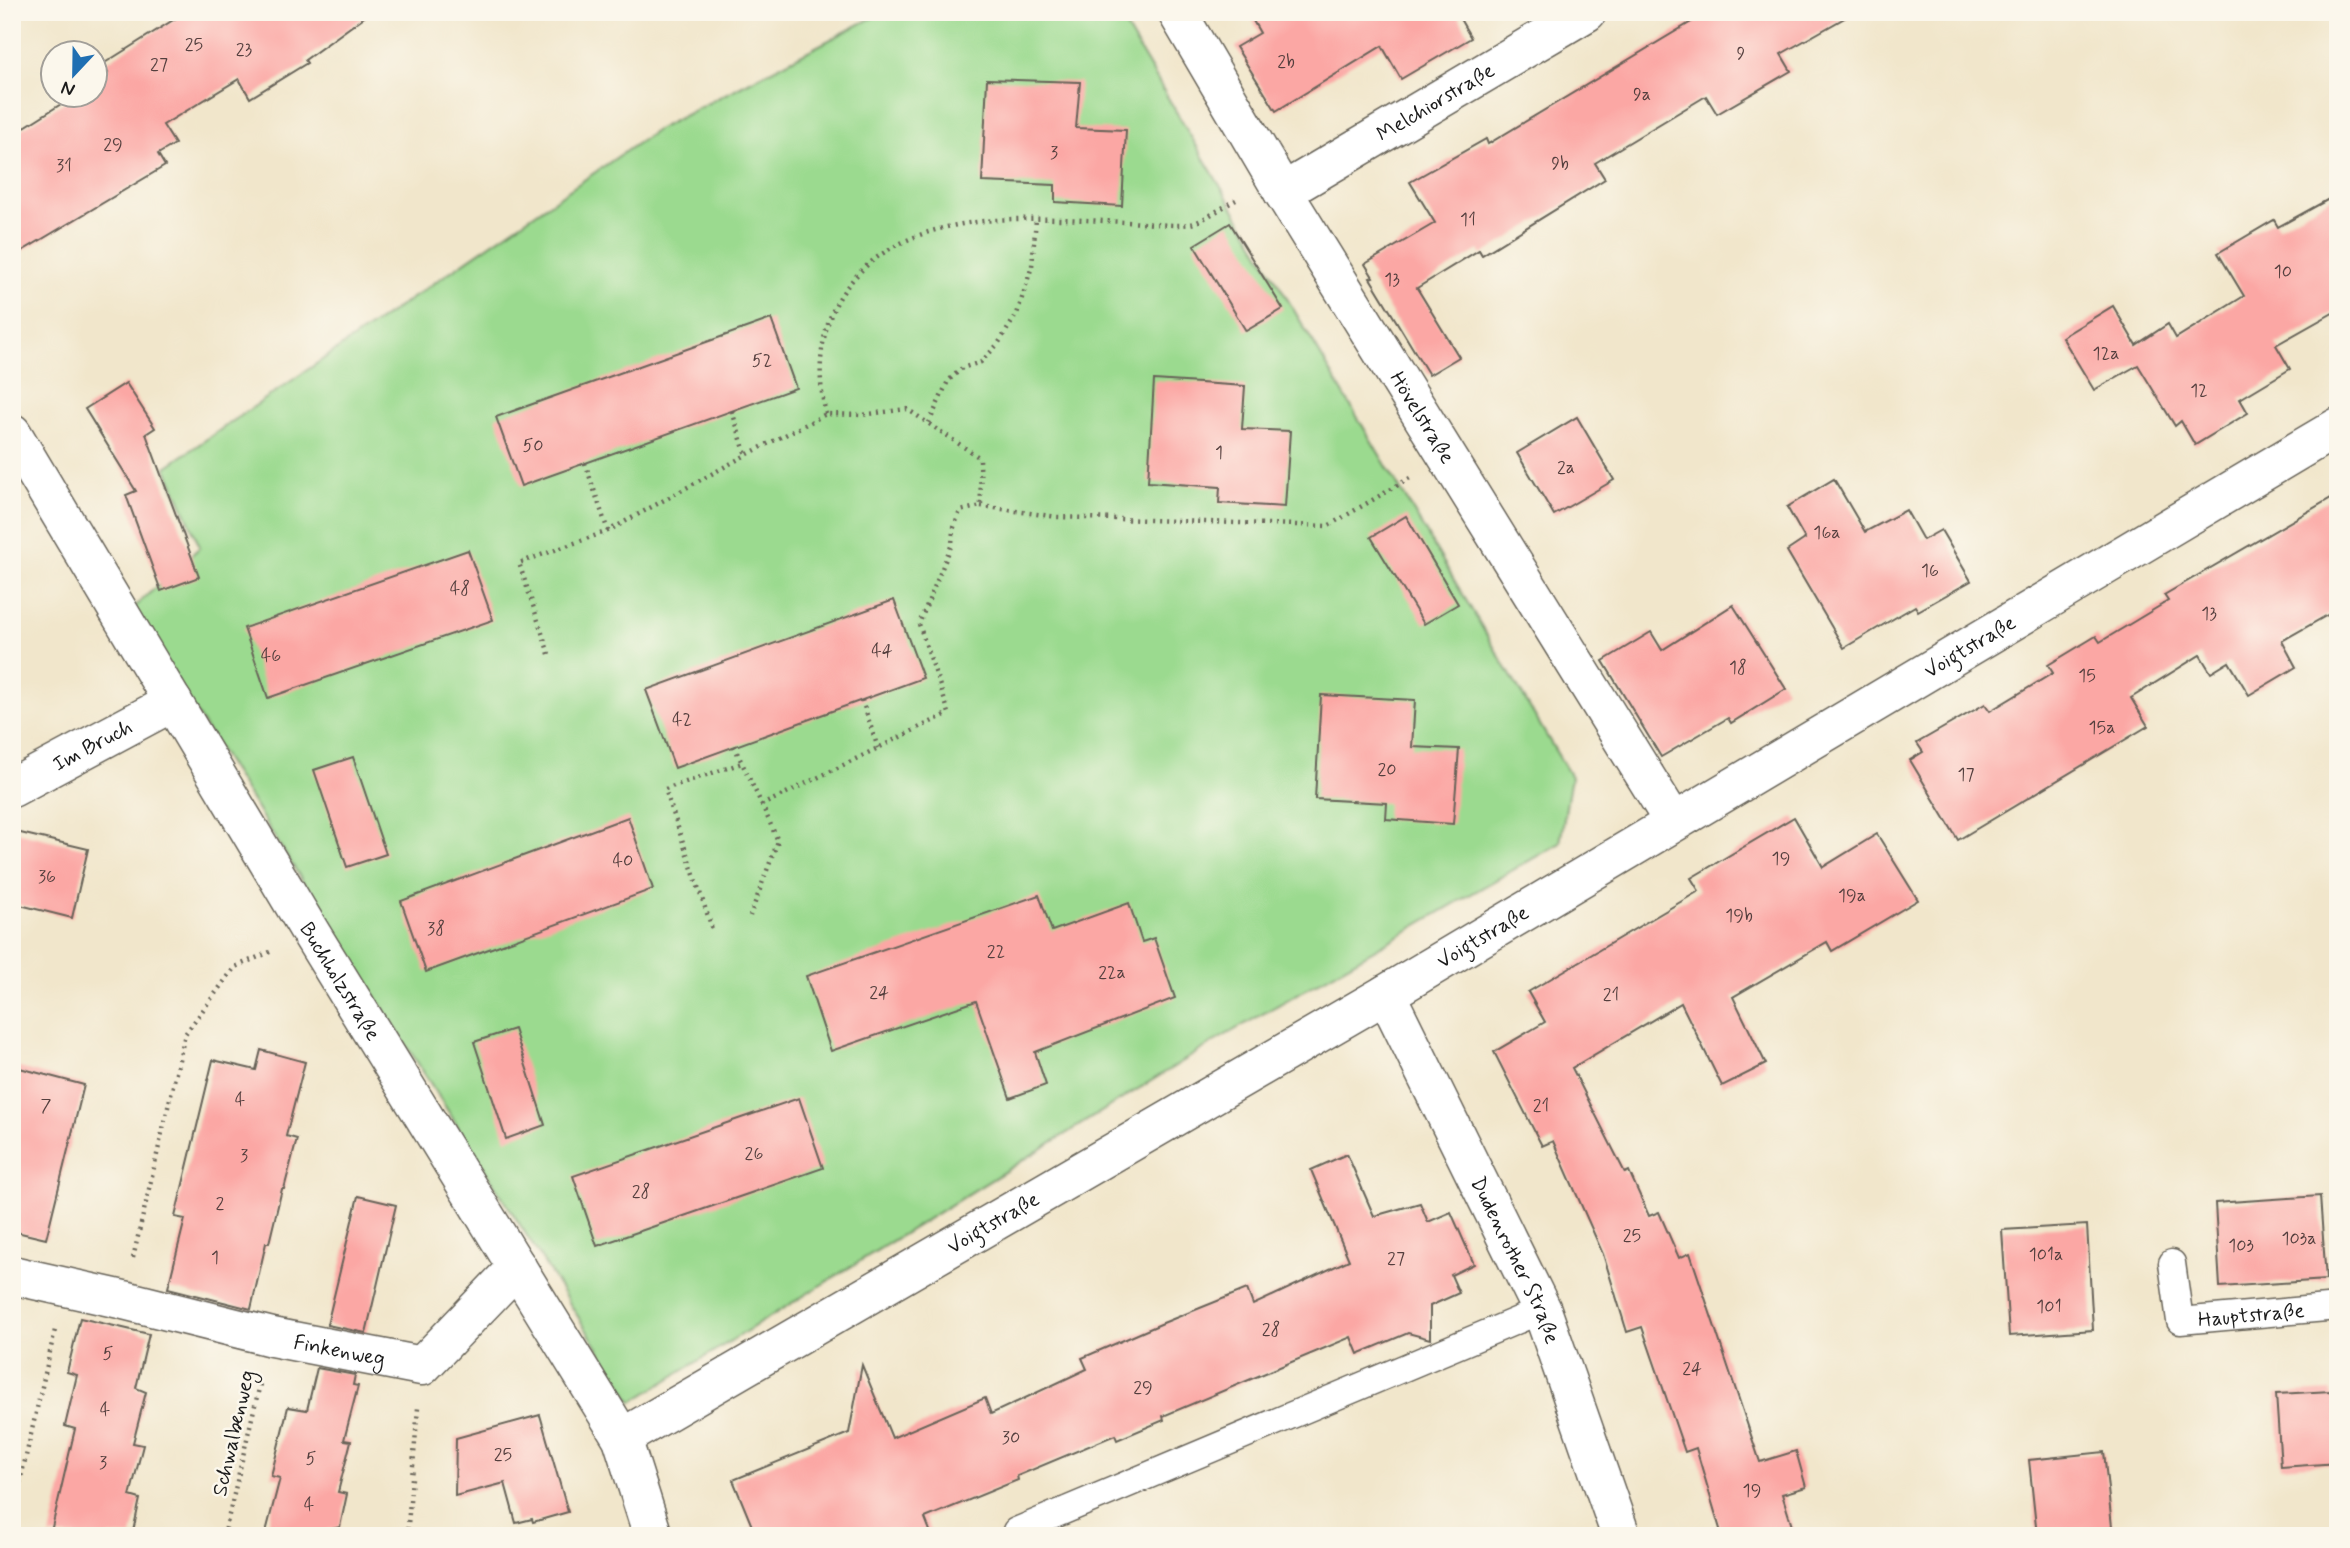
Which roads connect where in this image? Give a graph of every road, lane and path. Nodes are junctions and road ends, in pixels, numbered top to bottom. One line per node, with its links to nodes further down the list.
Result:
1 (1177, 12): 3 (street, Hövelstraße)
2 (1587, 12): 3 (street, Melchiorstraße)
3 (1279, 185): 4 (path); 11 (street, Hövelstraße)
4 (1037, 219): 6 (path); 7 (path)
5 (732, 411): 10 (path)
6 (826, 414): 7 (path); 10 (path)
7 (929, 424): 13 (path)
8 (2338, 427): 23 (street, Voigtstraße)
9 (12, 433): 17 (street, Buchholzstraße)
10 (746, 455): 14 (path)
11 (1447, 456): 13 (path); 23 (street, Hövelstraße)
12 (585, 463): 14 (path)
13 (981, 506): 19 (path)
14 (608, 531): 15 (path)
15 (549, 654)
16 (862, 700): 19 (path)
17 (173, 702): 21 (street, Im Bruch); 26 (street, Buchholzstraße)
18 (734, 746): 20 (path)
19 (877, 748): 22 (path)
20 (742, 763): 22 (path); 25 (path)
21 (12, 788)
22 (762, 805): 24 (path)
23 (1673, 821): 27 (street, Voigtstraße)
24 (750, 916)
25 (712, 928)
26 (312, 935): 29 (street, Buchholzstraße); 32 (path)
27 (1386, 993): 34 (street, Dudenrother Straße); 37 (street, Voigtstraße)
28 (2172, 1264): 33 (lane, Hauptstraße)
29 (517, 1267): 36 (street); 37 (street, Buchholzstraße)
30 (12, 1275): 31 (street, Finkenweg)
31 (65, 1288): 32 (street, Finkenweg); 38 (path)
32 (124, 1300): 35 (street, Finkenweg)
33 (2338, 1307)
34 (1542, 1310): 39 (lane); 43 (street, Dudenrother Straße)
35 (272, 1338): 36 (street, Finkenweg); 40 (path, Schwalbenweg)
36 (422, 1366): 41 (path)
37 (622, 1438): 42 (street, Buchholzstraße)
38 (12, 1517)
39 (1016, 1531)
40 (224, 1536)
41 (407, 1536)
42 (653, 1536)
43 (1621, 1536)

